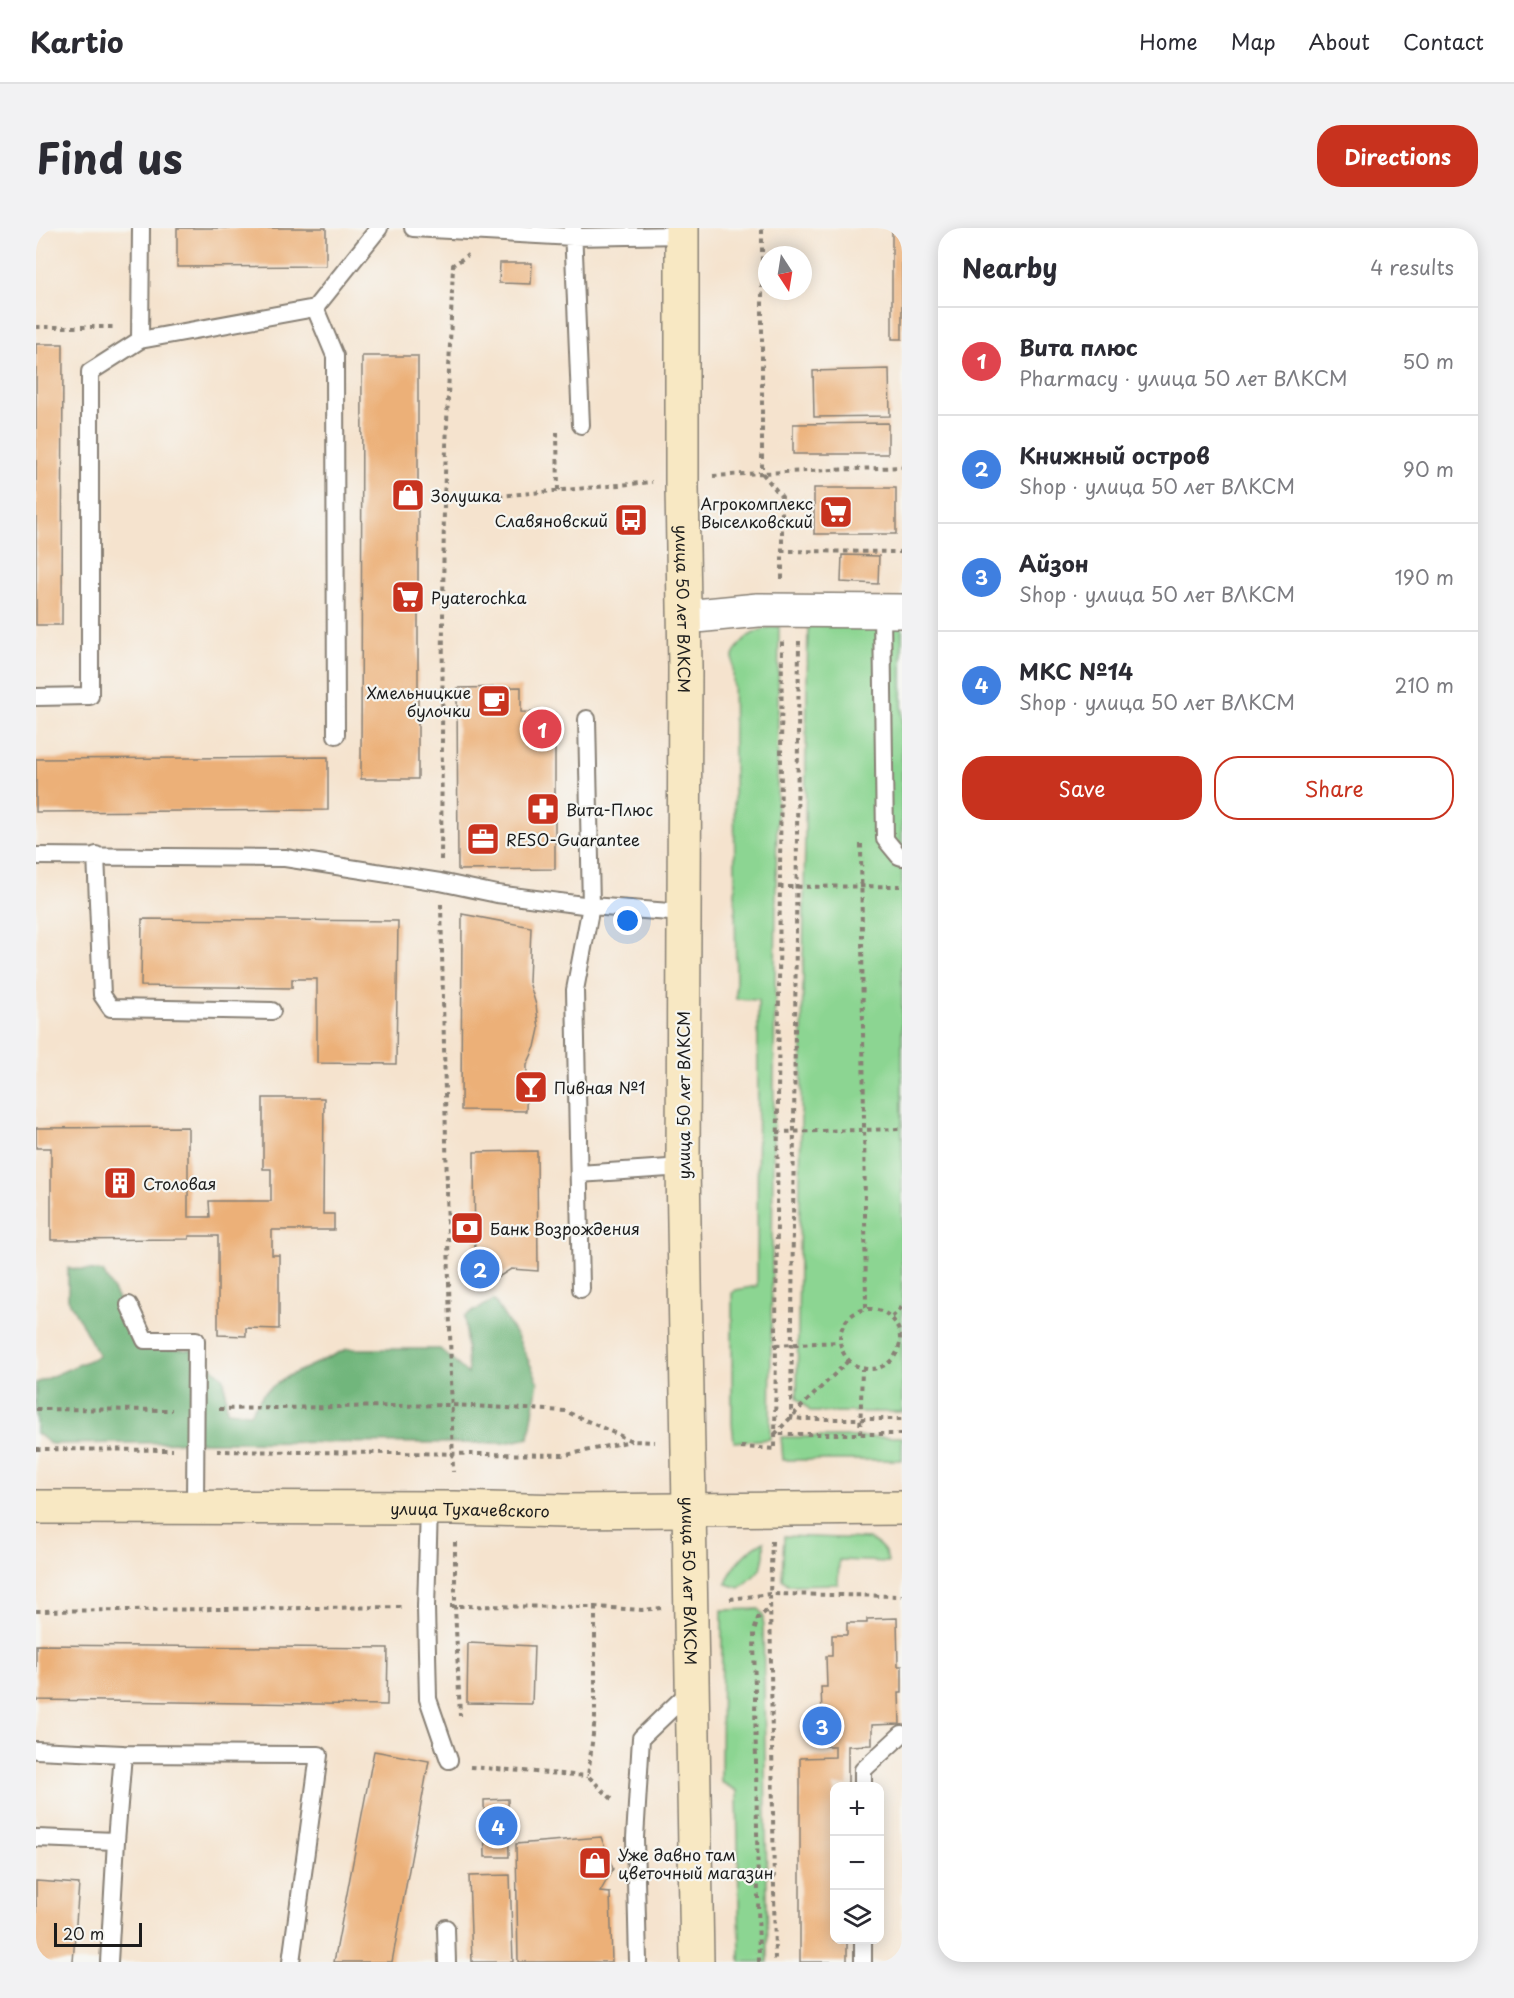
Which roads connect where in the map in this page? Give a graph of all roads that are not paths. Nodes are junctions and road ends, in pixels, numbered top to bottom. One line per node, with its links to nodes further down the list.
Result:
1 (141, 228): 7 (lane)
2 (379, 228): 6 (lane)
3 (413, 228): 5 (lane)
4 (682, 231): 5 (lane); 10 (street, улица 50 лет ВЛКСМ)
5 (573, 233): 8 (lane)
6 (315, 308): 7 (lane); 13 (lane)
7 (140, 333): 11 (lane)
8 (581, 425)
9 (892, 611): 10 (street); 16 (lane)
10 (685, 617): 18 (street, улица 50 лет ВЛКСМ)
11 (36, 696)
12 (587, 720): 17 (lane)
13 (336, 735)
14 (96, 855): 15 (lane); 17 (lane); 19 (lane)
15 (36, 856)
16 (902, 857)
17 (591, 906): 18 (lane); 21 (lane)
18 (683, 912): 20 (street, улица 50 лет ВЛКСМ)
19 (272, 1011)
20 (683, 1167): 21 (lane); 28 (street, улица 50 лет ВЛКСМ)
21 (579, 1174): 22 (lane)
22 (581, 1289)
23 (129, 1305): 25 (lane)
24 (36, 1508): 25 (street, улица Тухачевского)
25 (195, 1508): 27 (street, улица Тухачевского)
26 (902, 1508): 28 (street, улица Тухачевского)
27 (429, 1509): 28 (street, улица Тухачевского); 33 (lane)
28 (689, 1511): 29 (street, улица 50 лет ВЛКСМ)
29 (692, 1689): 42 (lane); 43 (street, улица 50 лет ВЛКСМ)
30 (902, 1734): 34 (lane)
31 (36, 1750): 32 (lane)
32 (123, 1754): 36 (lane); 40 (lane)
33 (456, 1763)
34 (863, 1782)
35 (36, 1838): 36 (lane)
36 (116, 1841): 39 (lane)
37 (446, 1928): 41 (lane)
38 (863, 1944): 44 (lane)
39 (109, 1962)
40 (291, 1962)
41 (447, 1962)
42 (638, 1962)
43 (697, 1962)
44 (863, 1962)

